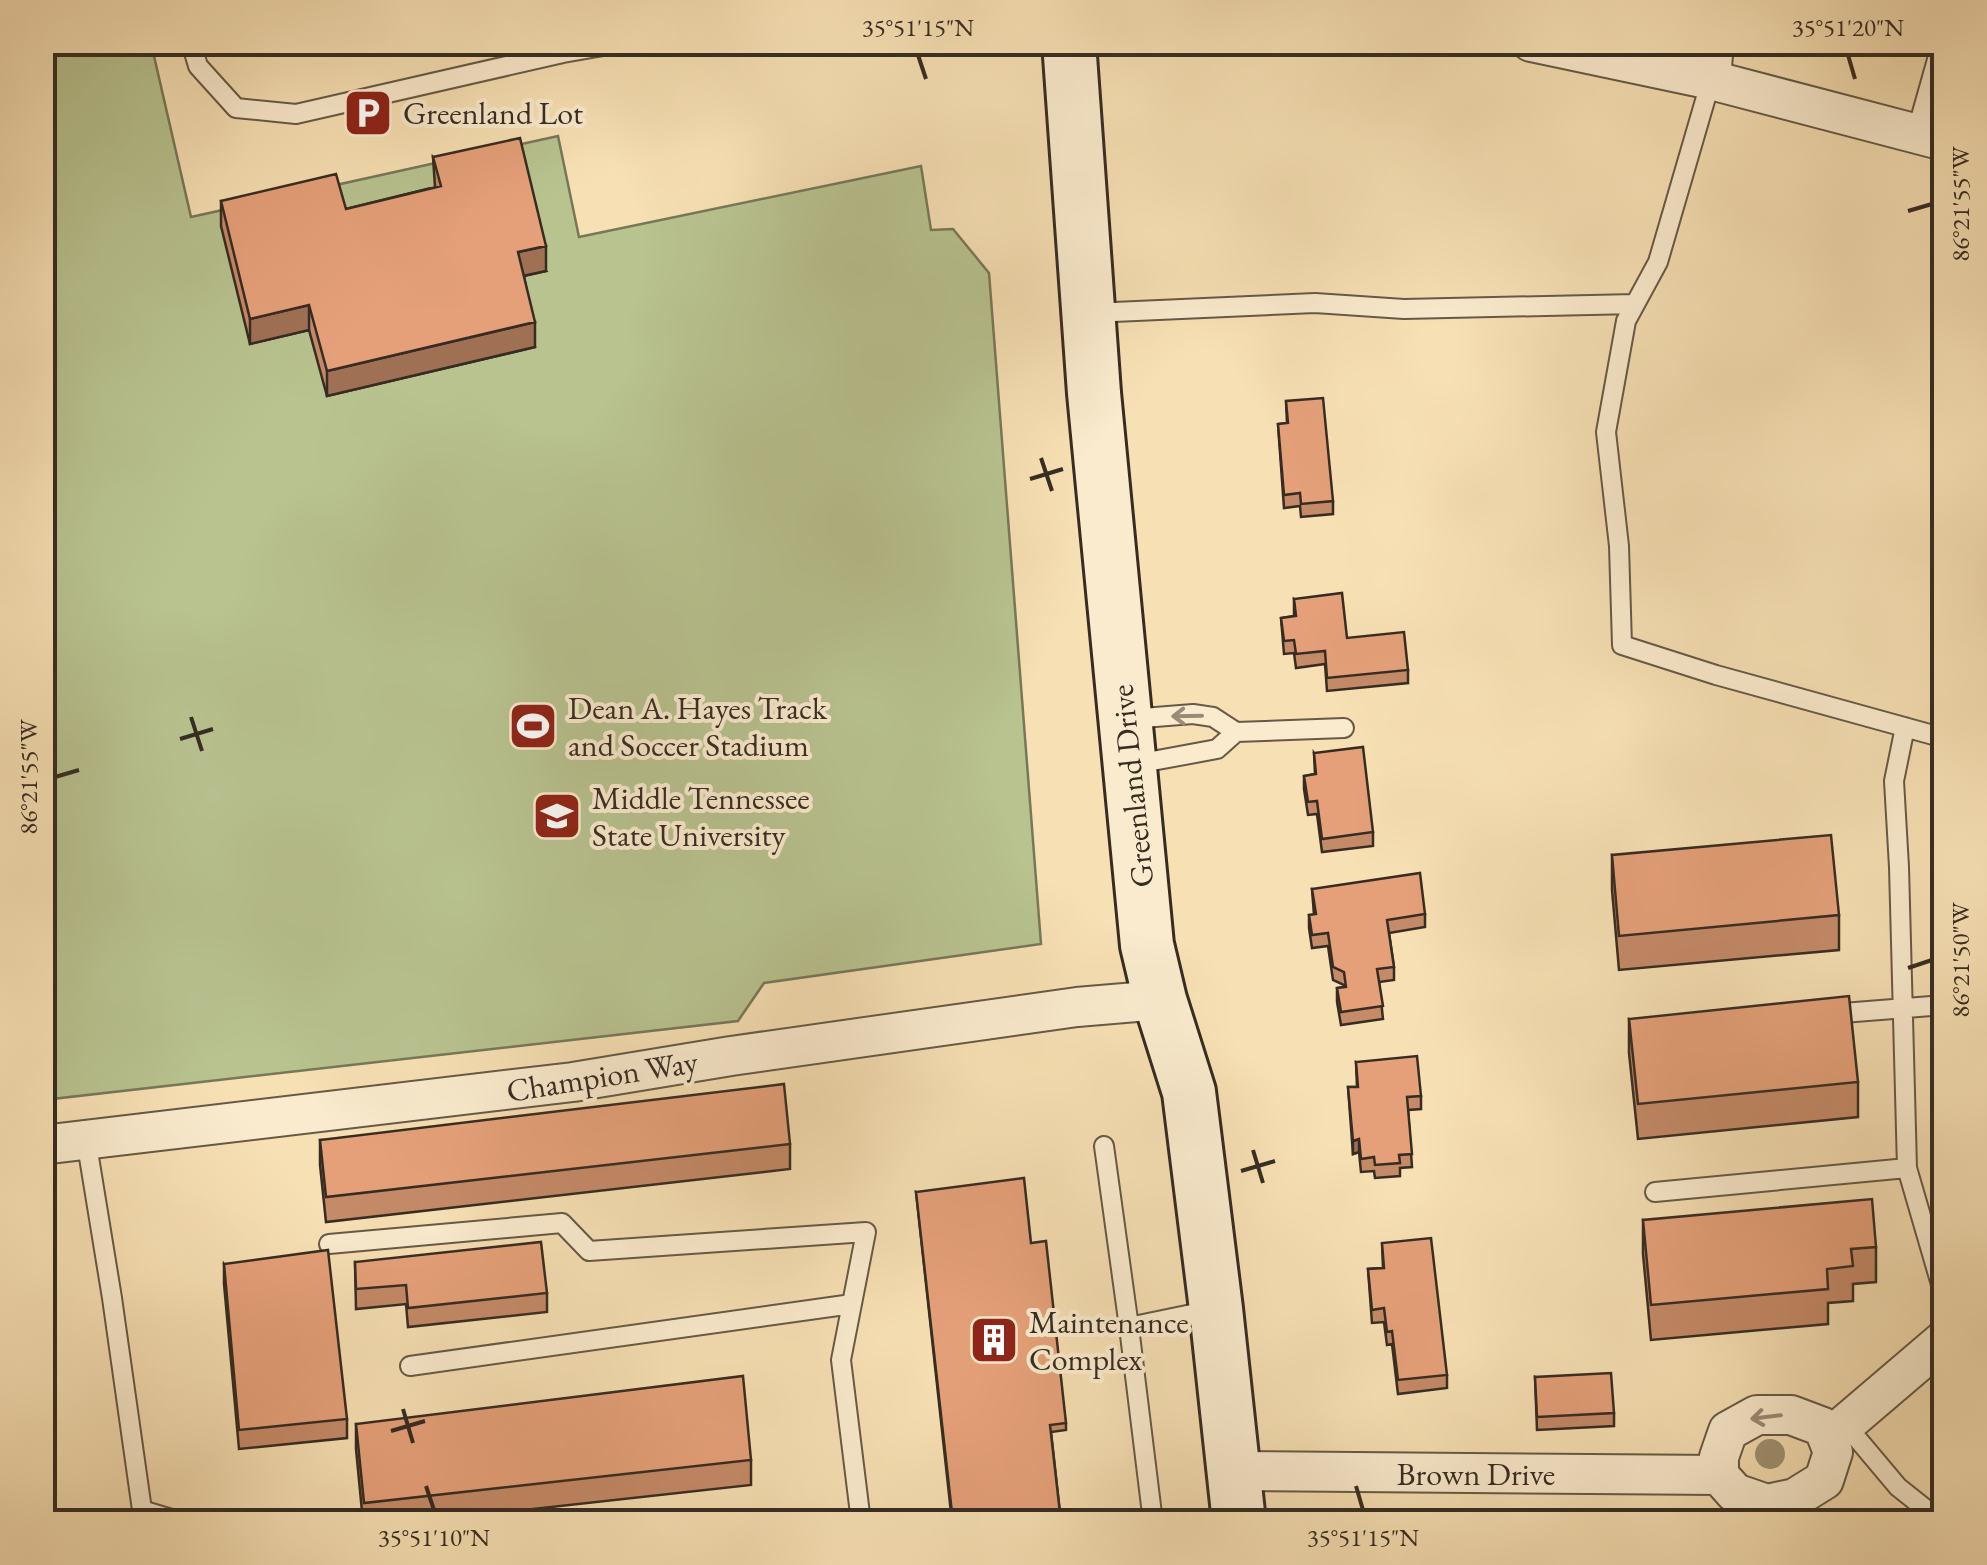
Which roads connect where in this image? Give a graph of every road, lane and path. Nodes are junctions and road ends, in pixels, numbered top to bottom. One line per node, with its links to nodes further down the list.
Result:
1 (191, 42): 7 (lane)
2 (626, 42): 7 (lane)
3 (1069, 42): 11 (street, Greenland Drive)
4 (1530, 42): 8 (street)
5 (1714, 42): 8 (street)
6 (1942, 42): 9 (lane)
7 (563, 48)
8 (1710, 80): 9 (street); 10 (lane)
9 (1930, 137)
10 (1635, 304): 11 (lane); 12 (lane)
11 (1088, 313): 16 (street, Greenland Drive)
12 (1905, 727): 15 (lane); 19 (lane)
13 (1344, 728): 14 (lane)
14 (1236, 732): 16 (lane); 16 (lane, one-way to 16)
15 (1944, 738)
16 (1128, 742): 17 (street, Greenland Drive)
17 (1160, 1000): 21 (street, Champion Way); 29 (street, Greenland Drive)
18 (1944, 1005): 19 (lane)
19 (1902, 1008): 20 (lane); 24 (lane)
20 (1808, 1016)
21 (86, 1138): 22 (street, Champion Way); 36 (lane)
22 (42, 1145)
23 (1104, 1146): 30 (lane)
24 (1907, 1168): 25 (lane); 27 (lane)
25 (1655, 1192)
26 (328, 1244): 28 (lane)
27 (1944, 1295)
28 (852, 1304): 32 (lane); 37 (lane)
29 (1216, 1309): 30 (lane); 34 (street, Greenland Drive)
30 (1129, 1327): 38 (lane)
31 (1944, 1340): 33 (street)
32 (410, 1366)
33 (1836, 1432): 35 (street, one-way to 35); 35 (street); 40 (lane)
34 (1232, 1472): 35 (street, Brown Drive); 39 (street, Greenland Drive)
35 (1719, 1475)
36 (182, 1522)
37 (861, 1522)
38 (1153, 1522)
39 (1239, 1522)
40 (1942, 1522)

